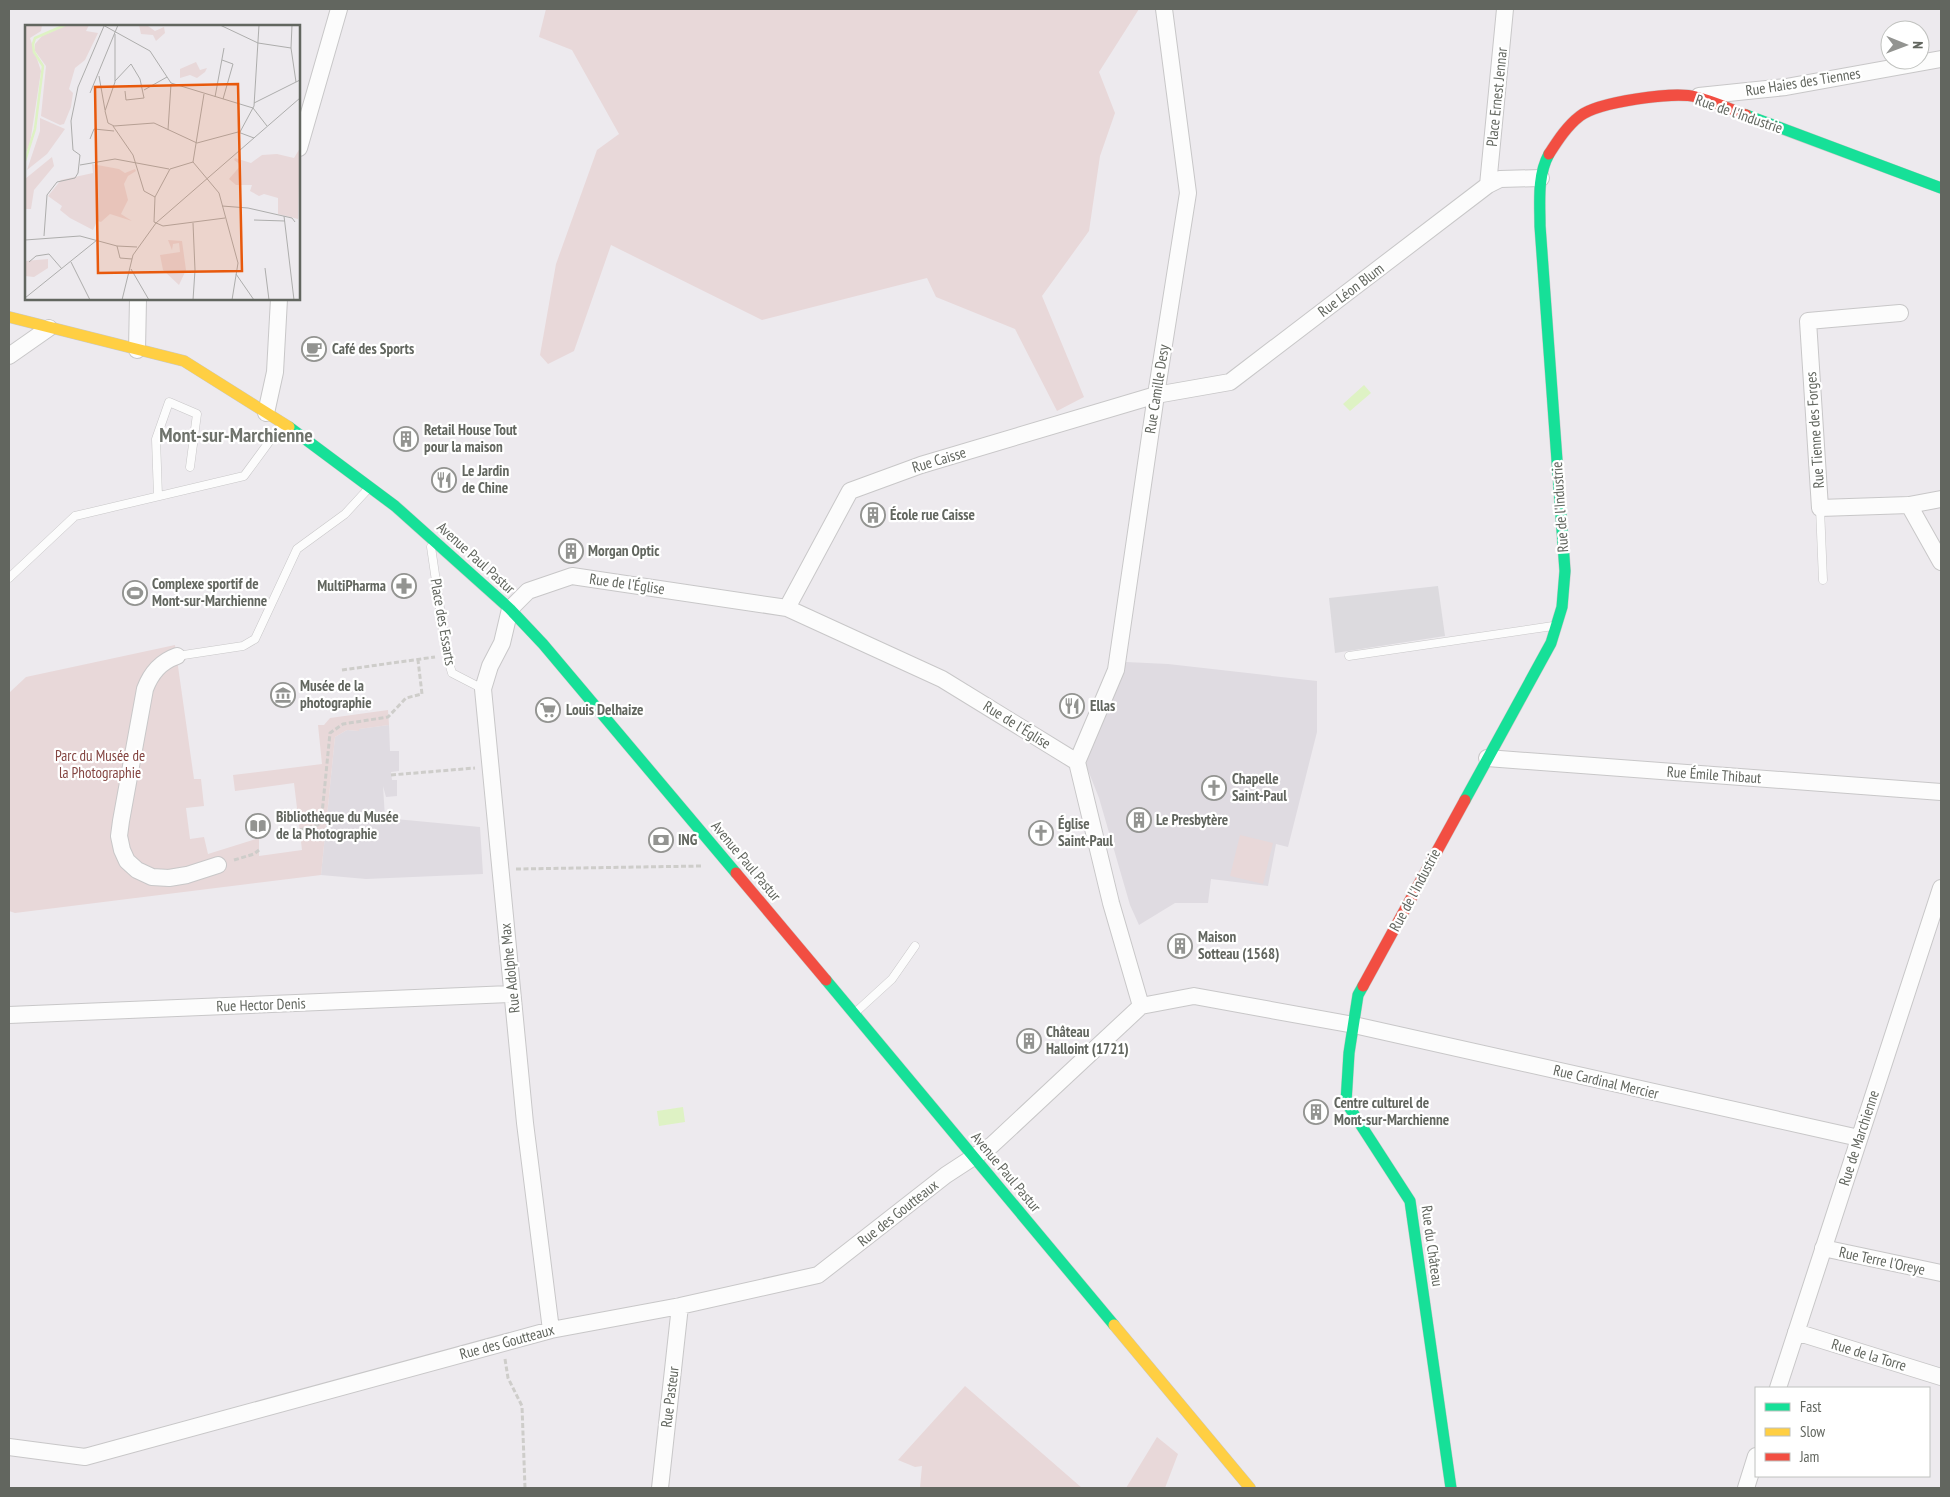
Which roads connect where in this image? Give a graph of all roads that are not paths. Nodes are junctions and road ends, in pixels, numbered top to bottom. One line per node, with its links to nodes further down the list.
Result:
1 (339, 9): 6 (street)
2 (1164, 9): 17 (street, Rue Camille Desy)
3 (1506, 9): 8 (street, Place Ernest Jennar)
4 (1941, 59): 5 (street, Rue Haies des Tiennes)
5 (1694, 96): 7 (street, Rue de l'Industrie); 9 (street, Rue de l'Industrie)
6 (300, 145)
7 (1541, 178): 8 (street, Rue Léon Blum); 32 (street, Rue de l'Industrie)
8 (1488, 185): 17 (street, Rue Léon Blum)
9 (1941, 188)
10 (138, 300): 15 (street)
11 (279, 300): 18 (street)
12 (1900, 313): 25 (street, Rue Tienne des Forges)
13 (9, 317): 14 (street, Avenue Paul Pastur)
14 (49, 328): 15 (street, Avenue Paul Pastur); 16 (street)
15 (138, 350): 18 (street, Avenue Paul Pastur)
16 (9, 356)
17 (1156, 395): 30 (street, Rue Caisse); 37 (street, Rue Camille Desy)
18 (266, 413): 19 (street, Avenue Paul Pastur)
19 (283, 423): 21 (street, Avenue Paul Pastur); 22 (lane)
20 (190, 466): 22 (lane)
21 (370, 487): 26 (street, Avenue Paul Pastur); 33 (lane)
22 (158, 496): 28 (lane)
23 (1941, 499): 24 (street, Rue Tienne des Forges)
24 (1909, 505): 25 (street, Rue Tienne des Forges); 27 (street)
25 (1820, 508): 29 (lane)
26 (429, 537): 31 (street, Avenue Paul Pastur); 35 (lane, Place des Essarts)
27 (1941, 562)
28 (9, 578)
29 (1824, 580)
30 (787, 608): 31 (street, Rue de l'Église); 37 (street, Rue de l'Église)
31 (510, 609): 35 (street, Rue Adolphe Max); 44 (street, Avenue Paul Pastur)
32 (1557, 625): 34 (lane); 36 (street, Rue de l'Industrie)
33 (177, 656): 39 (street)
34 (1348, 656)
35 (483, 689): 42 (street, Rue Adolphe Max)
36 (1487, 758): 38 (street, Rue Émile Thibaut); 46 (street, Rue de l'Industrie)
37 (1077, 762): 43 (street)
38 (1941, 792)
39 (218, 865)
40 (1941, 888): 47 (street, Rue de Marchienne)
41 (915, 946): 44 (lane)
42 (512, 994): 45 (street, Rue Hector Denis); 52 (street, Rue Adolphe Max)
43 (1141, 1006): 46 (street); 48 (street)
44 (855, 1014): 48 (street, Avenue Paul Pastur)
45 (9, 1015)
46 (1354, 1025): 47 (street, Rue Cardinal Mercier); 60 (street, Rue du Château)
47 (1858, 1138): 49 (street, Rue de Marchienne)
48 (974, 1156): 51 (street, Rue des Goutteaux); 59 (street, Avenue Paul Pastur)
49 (1823, 1248): 50 (street, Rue Terre l'Oreye); 53 (street, Rue de Marchienne)
50 (1941, 1273)
51 (680, 1306): 52 (street, Rue des Goutteaux); 58 (street, Rue Pasteur)
52 (551, 1330): 56 (street, Rue des Goutteaux)
53 (1796, 1332): 54 (street, Rue de la Torre); 55 (street, Rue de Marchienne)
54 (1941, 1377)
55 (1778, 1387)
56 (9, 1447)
57 (1755, 1459): 61 (street)
58 (660, 1488)
59 (1250, 1488)
60 (1451, 1488)
61 (1746, 1488)

